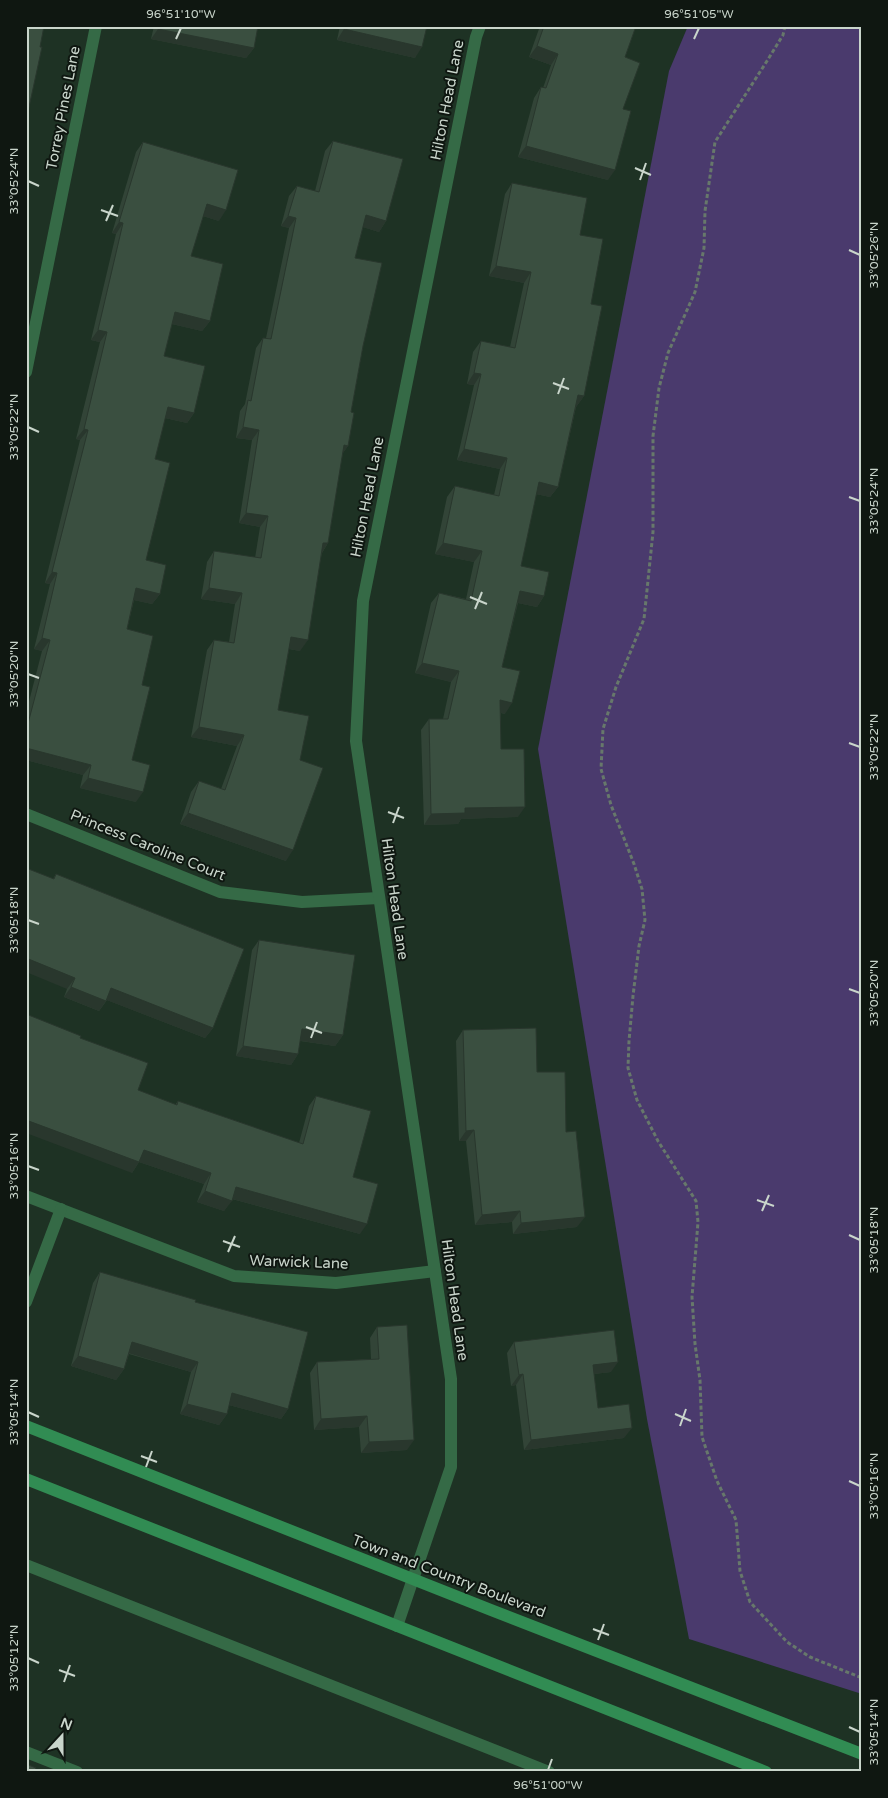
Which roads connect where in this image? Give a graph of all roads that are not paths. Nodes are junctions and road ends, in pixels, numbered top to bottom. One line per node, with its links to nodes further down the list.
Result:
1 (96, 26): 3 (street, Torrey Pines Lane)
2 (480, 26): 5 (street, Hilton Head Lane)
3 (26, 372)
4 (26, 814): 5 (street, Princess Caroline Court)
5 (379, 898): 8 (street, Hilton Head Lane)
6 (26, 1196): 7 (street, Warwick Lane)
7 (61, 1209): 8 (street, Warwick Lane); 9 (street)
8 (435, 1271): 13 (street, Hilton Head Lane)
9 (26, 1302)
10 (26, 1426): 13 (main road, Town and Country Boulevard)
11 (26, 1479): 14 (main road)
12 (26, 1565): 18 (street)
13 (413, 1580): 14 (street, Hilton Head Lane); 16 (main road, Town and Country Boulevard)
14 (397, 1626): 19 (main road)
15 (26, 1752): 17 (street)
16 (862, 1754)
17 (77, 1772)
18 (548, 1772)
19 (766, 1772)

